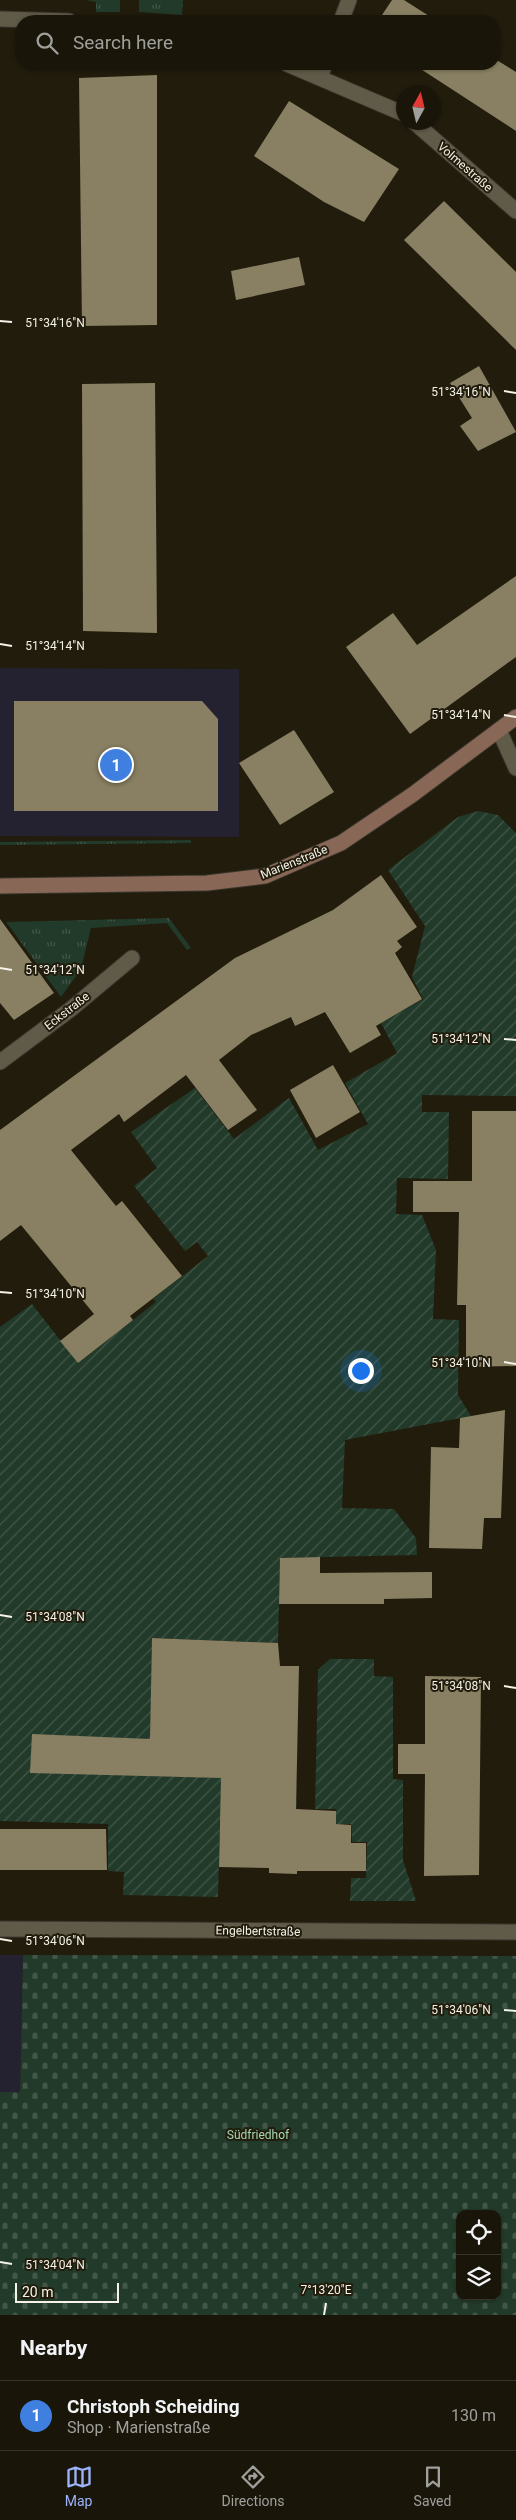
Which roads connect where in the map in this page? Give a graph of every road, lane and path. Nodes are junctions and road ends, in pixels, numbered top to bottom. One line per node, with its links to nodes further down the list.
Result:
1 (349, 0): 2 (street)
2 (343, 15)
3 (0, 19): 4 (street)
4 (15, 19)
5 (323, 71): 6 (street)
6 (396, 110)
7 (423, 130): 8 (street, Volmestraße)
8 (516, 211)
9 (516, 717): 10 (street, Marienstraße)
10 (499, 730): 11 (street); 12 (street, Marienstraße)
11 (516, 768)
12 (0, 886)
13 (132, 958): 14 (street, Eckstraße)
14 (0, 1062)
15 (0, 1929): 16 (street, Engelbertstraße)
16 (516, 1932)

